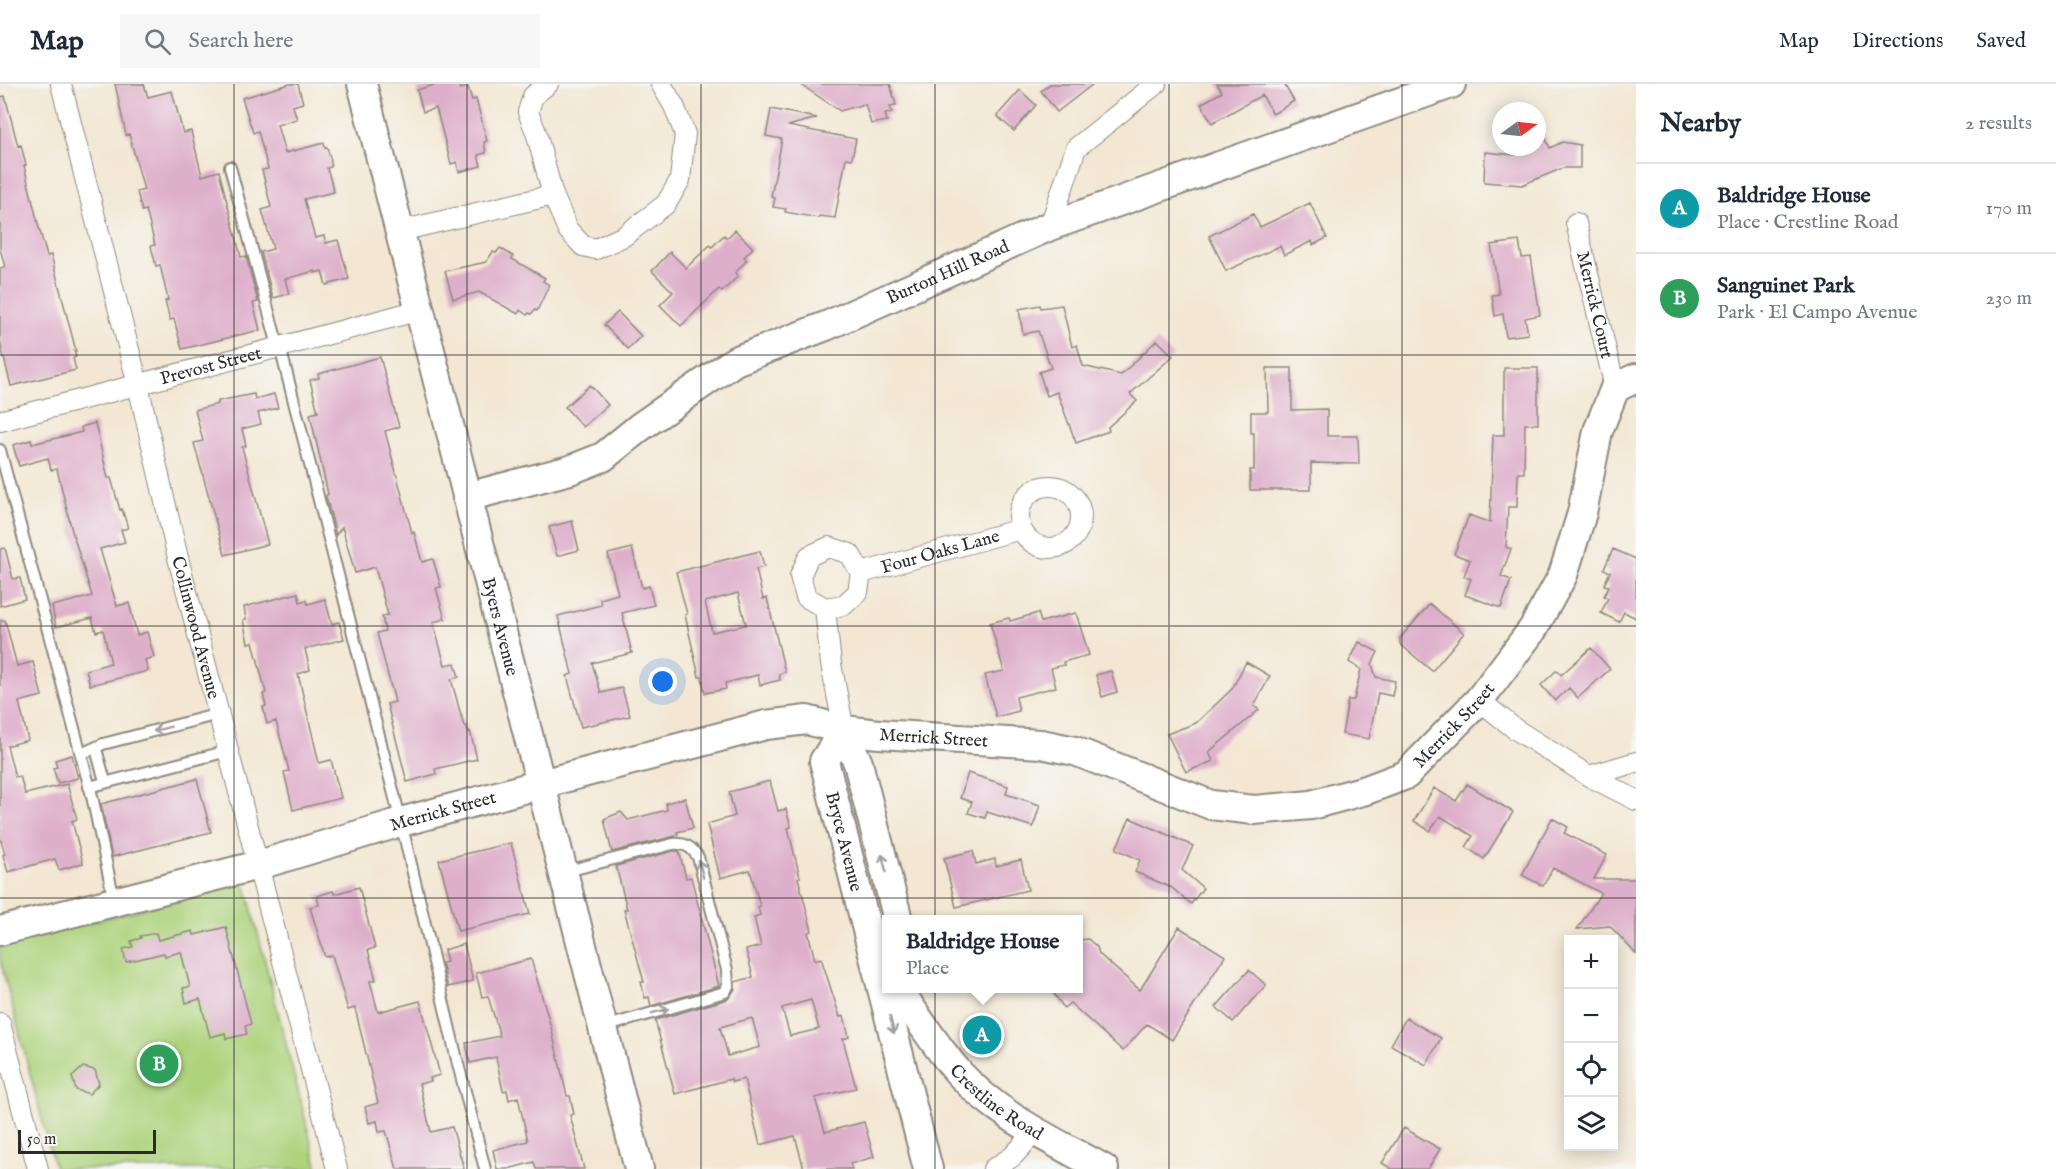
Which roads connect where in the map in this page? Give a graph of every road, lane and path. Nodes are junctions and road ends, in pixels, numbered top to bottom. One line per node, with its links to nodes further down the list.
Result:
1 (61, 84): 15 (street, Collinwood Avenue)
2 (362, 84): 11 (street, Byers Avenue)
3 (548, 84): 8 (street)
4 (661, 84): 8 (street)
5 (1156, 84): 10 (street)
6 (1450, 84): 10 (street, Burton Hill Road)
7 (230, 167): 13 (lane)
8 (553, 195): 11 (street)
9 (1576, 223): 14 (street, Merrick Court)
10 (1050, 226): 18 (street, Burton Hill Road)
11 (400, 231): 12 (street, Byers Avenue)
12 (420, 310): 13 (street, Prevost Street); 18 (street, Byers Avenue)
13 (280, 347): 15 (street, Prevost Street); 34 (lane)
14 (1625, 383): 22 (street, Merrick Street)
15 (138, 385): 16 (street, Prevost Street); 23 (street, Collinwood Avenue)
16 (0, 421)
17 (0, 450): 27 (lane)
18 (466, 498): 31 (street, Byers Avenue)
19 (1021, 530): 20 (street, Four Oaks Lane)
20 (861, 573): 21 (street); 21 (street)
21 (825, 608): 24 (street, Bryce Avenue)
22 (1479, 700): 24 (street, Merrick Street); 29 (street)
23 (219, 714): 25 (lane, one-way to 25); 26 (street, Collinwood Avenue)
24 (844, 729): 31 (street, Merrick Street); 38 (street, Bryce Avenue, one-way to 24); 40 (street, Bryce Avenue)
25 (96, 749): 27 (lane); 30 (lane)
26 (228, 751): 30 (lane); 35 (street, Collinwood Avenue)
27 (81, 754): 32 (lane)
28 (1636, 762): 29 (street)
29 (1589, 776): 33 (street)
30 (105, 781): 32 (lane)
31 (541, 784): 34 (street, Merrick Street); 36 (street, Byers Avenue)
32 (89, 787): 37 (lane)
33 (1636, 800)
34 (401, 822): 35 (street, Merrick Street); 50 (lane)
35 (259, 865): 37 (street, Merrick Street); 49 (street, Collinwood Avenue)
36 (563, 872): 45 (street, Byers Avenue); 45 (lane, one-way to 36)
37 (115, 902): 39 (street, Merrick Street)
38 (897, 915)
39 (0, 931)
40 (880, 966)
41 (886, 993): 52 (street, Bryce Avenue, one-way to 52)
42 (901, 993): 46 (street, Crestline Road)
43 (918, 993): 46 (street)
44 (0, 1023): 48 (street)
45 (604, 1027): 51 (street, Byers Avenue)
46 (933, 1038): 47 (street, Crestline Road)
47 (1035, 1132): 53 (street); 54 (street, Crestline Road)
48 (38, 1169)
49 (337, 1169)
50 (485, 1169)
51 (639, 1169)
52 (928, 1169)
53 (993, 1169)
54 (1104, 1169)

